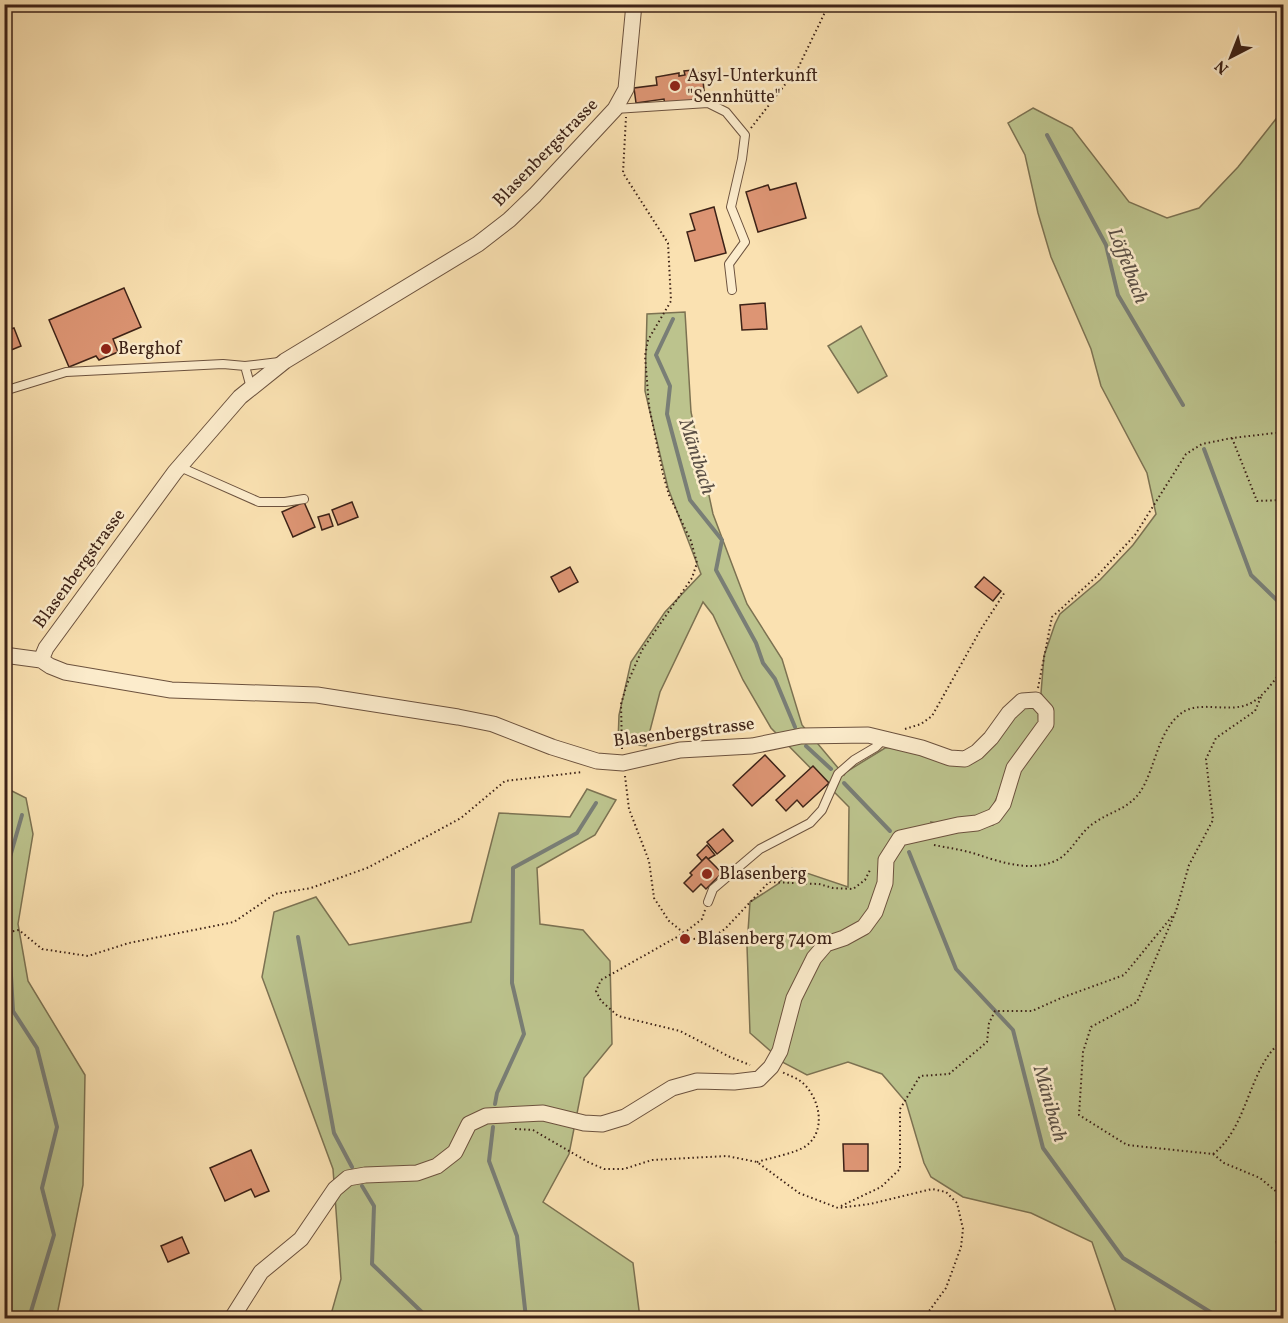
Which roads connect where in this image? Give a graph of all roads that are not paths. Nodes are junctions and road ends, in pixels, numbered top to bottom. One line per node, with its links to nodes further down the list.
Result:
1 (634, 4): 2 (street, Blasenbergstrasse)
2 (621, 109): 3 (lane); 4 (street, Blasenbergstrasse)
3 (732, 290)
4 (285, 361): 5 (lane); 6 (street, Blasenbergstrasse)
5 (245, 366): 6 (lane); 7 (lane)
6 (251, 388): 8 (street, Blasenbergstrasse)
7 (4, 391)
8 (180, 467): 9 (lane); 11 (street, Blasenbergstrasse)
9 (304, 499)
10 (4, 655): 11 (street)
11 (41, 660): 12 (street, Blasenbergstrasse)
12 (884, 739): 13 (lane); 14 (street, Blasenbergstrasse)
13 (708, 902)
14 (232, 1318)

